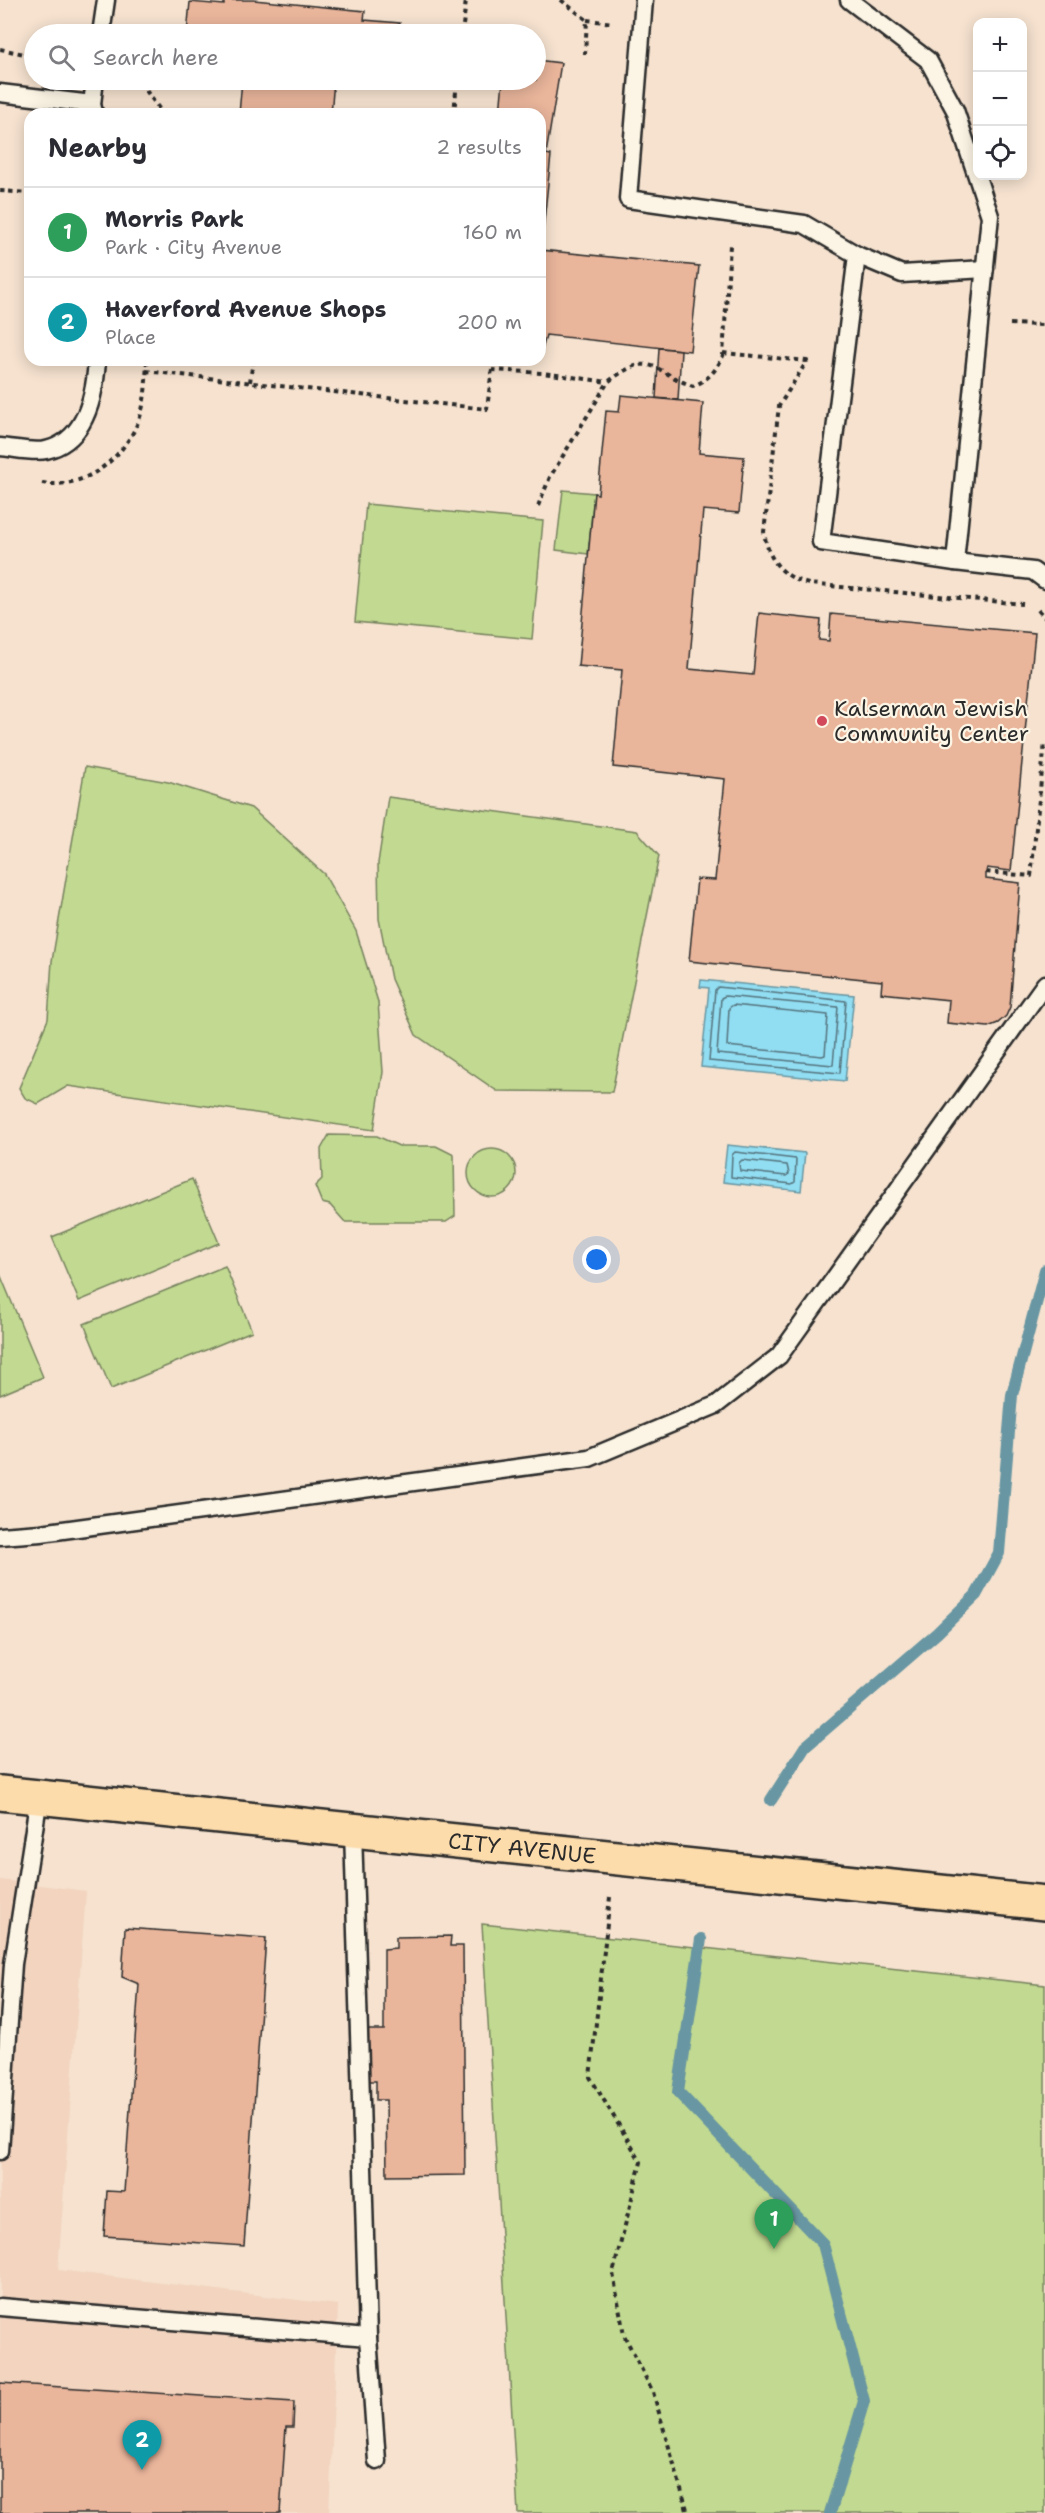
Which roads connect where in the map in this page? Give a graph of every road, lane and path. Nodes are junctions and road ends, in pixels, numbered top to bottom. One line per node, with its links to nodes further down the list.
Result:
1 (106, 0): 6 (lane)
2 (466, 0): 7 (path)
3 (561, 0): 10 (path)
4 (644, 0): 22 (lane)
5 (849, 0): 23 (lane)
6 (102, 24)
7 (463, 24)
8 (0, 48): 9 (path)
9 (24, 54)
10 (585, 54)
11 (94, 90): 16 (lane)
12 (146, 90): 17 (path)
13 (456, 90): 18 (path)
14 (0, 93): 15 (lane)
15 (87, 108)
16 (93, 108)
17 (159, 108)
18 (455, 108)
19 (0, 190): 20 (path)
20 (24, 192)
21 (730, 245): 30 (path)
22 (857, 255): 23 (lane); 33 (lane)
23 (985, 269): 33 (lane)
24 (97, 366): 31 (lane)
25 (252, 366): 29 (path)
26 (492, 366): 27 (path)
27 (492, 370): 29 (path); 30 (path)
28 (147, 371): 29 (path)
29 (250, 382)
30 (608, 382): 32 (path)
31 (0, 447)
32 (538, 506)
33 (955, 562): 34 (lane)
34 (1045, 580)
35 (1045, 742): 36 (path)
36 (986, 872)
37 (1045, 984): 38 (lane)
38 (0, 1536)
39 (0, 1793): 40 (highway, CITY AVENUE)
40 (39, 1797): 41 (highway, CITY AVENUE); 44 (lane)
41 (353, 1830): 42 (highway, CITY AVENUE); 47 (lane)
42 (614, 1857): 43 (highway, CITY AVENUE); 49 (path)
43 (1045, 1903)
44 (6, 1964): 45 (lane)
45 (0, 2151)
46 (0, 2307): 47 (lane)
47 (368, 2337): 48 (lane)
48 (377, 2461)
49 (688, 2513)

